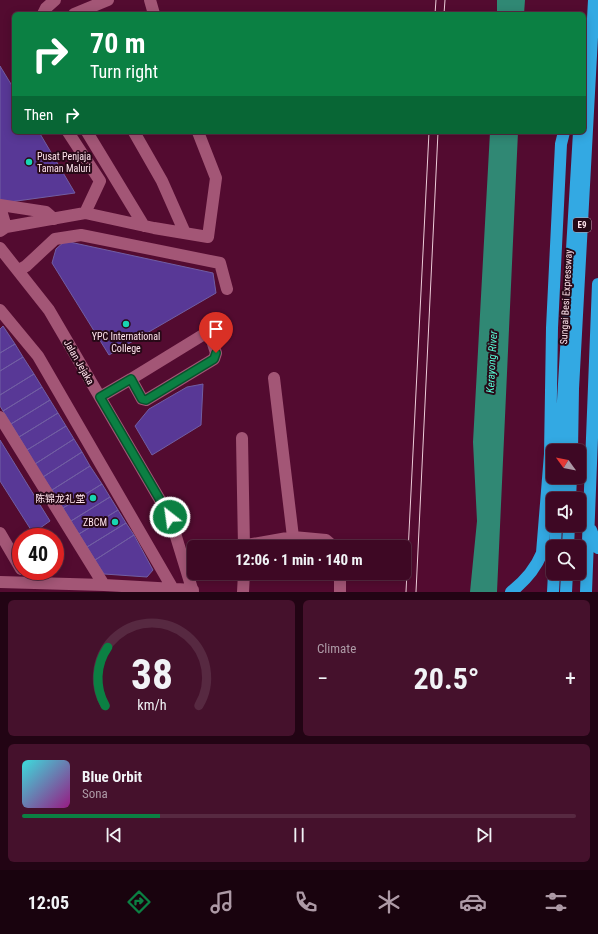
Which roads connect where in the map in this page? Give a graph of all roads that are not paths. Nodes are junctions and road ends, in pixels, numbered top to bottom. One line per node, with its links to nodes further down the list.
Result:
1 (55, 0): 6 (street)
2 (108, 0): 7 (street)
3 (150, 0): 8 (street)
4 (589, 0): 9 (highway)
5 (594, 0): 37 (highway, Sungai Besi Expressway / E9)
6 (44, 12)
7 (79, 12)
8 (153, 12)
9 (587, 32): 10 (highway); 11 (highway)
10 (586, 36)
11 (586, 43)
12 (69, 134): 19 (street)
13 (88, 134): 21 (street)
14 (135, 134): 23 (street)
15 (199, 134): 23 (street)
16 (564, 134): 35 (highway)
17 (579, 134): 36 (highway, E9)
18 (0, 206): 20 (street); 22 (street)
19 (85, 213): 20 (street); 21 (street)
20 (54, 219): 22 (street)
21 (144, 226): 23 (street)
22 (3, 229)
23 (185, 233)
24 (0, 248): 25 (street, Jalan Jejaka)
25 (19, 270): 27 (street); 32 (street, Jalan Jejaka)
26 (598, 284): 66 (highway)
27 (227, 289)
28 (0, 310): 58 (street)
29 (598, 328): 39 (highway)
30 (274, 378): 42 (street)
31 (131, 379): 31 (street); 32 (street)
32 (100, 397): 48 (street, Jalan Jejaka)
33 (0, 417): 57 (street)
34 (242, 438): 43 (street)
35 (555, 444)
36 (556, 444)
37 (572, 444)
38 (551, 484): 62 (highway)
39 (586, 516): 46 (highway)
40 (585, 532): 65 (highway)
41 (0, 533): 47 (street)
42 (293, 537): 44 (street); 45 (street)
43 (241, 540)
44 (276, 540)
45 (326, 540)
46 (598, 548)
47 (12, 553)
48 (187, 557)
49 (27, 580): 56 (street)
50 (191, 580): 59 (street, Jalan Jejaka)
51 (244, 580): 60 (street)
52 (340, 580): 61 (street)
53 (554, 580): 63 (highway)
54 (567, 580): 64 (highway)
55 (0, 582): 56 (street)
56 (29, 583): 57 (street)
57 (104, 585): 58 (street)
58 (173, 589): 59 (street)
59 (193, 591)
60 (243, 592)
61 (340, 592)
62 (511, 592)
63 (553, 592)
64 (566, 592)
65 (581, 592)
66 (586, 592)

